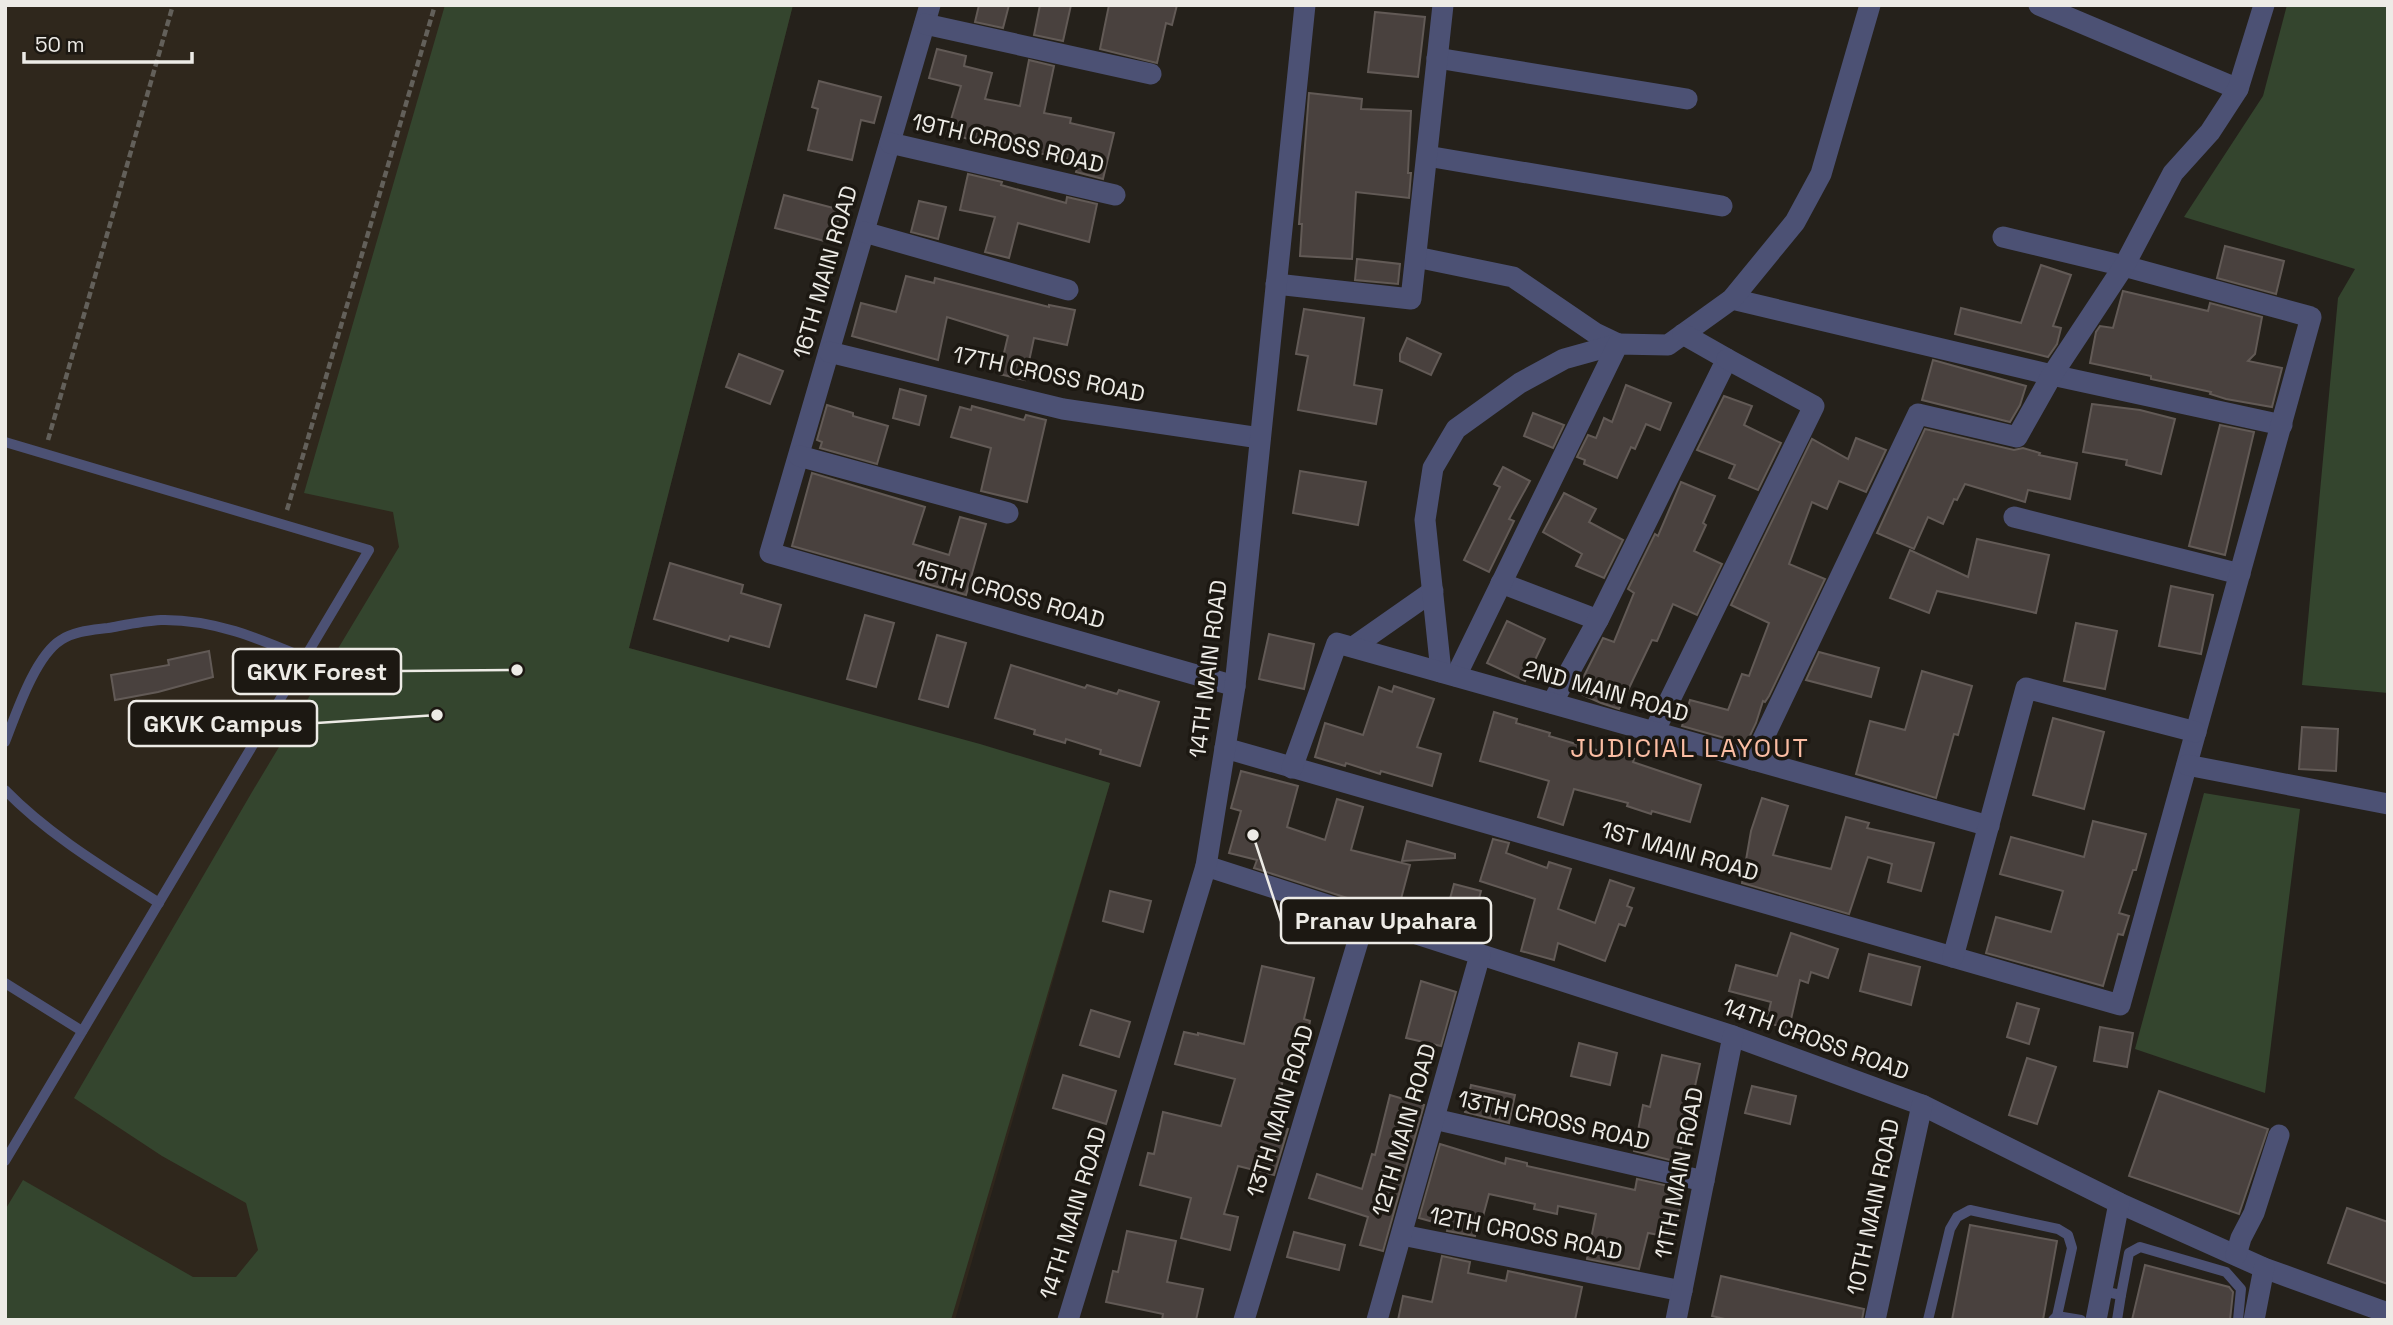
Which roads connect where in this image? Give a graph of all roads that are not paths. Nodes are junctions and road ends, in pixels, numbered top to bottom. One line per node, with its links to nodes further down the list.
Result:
1 (1305, 5): 19 (street, 14TH MAIN ROAD)
2 (1443, 5): 7 (street)
3 (1870, 5): 21 (street)
4 (2039, 5): 9 (street)
5 (2264, 5): 9 (street)
6 (928, 15): 8 (street); 11 (street, 16TH MAIN ROAD)
7 (1437, 58): 10 (street); 12 (street)
8 (1151, 74)
9 (2238, 89): 18 (street)
10 (1687, 99)
11 (890, 143): 13 (street, 19TH CROSS ROAD); 15 (street, 16TH MAIN ROAD)
12 (1427, 156): 14 (street); 17 (street)
13 (1115, 195)
14 (1722, 206)
15 (864, 232): 20 (street); 24 (street, 16TH MAIN ROAD)
16 (2003, 237): 18 (street)
17 (1416, 257): 19 (street); 23 (street)
18 (2124, 266): 26 (street); 27 (street)
19 (1276, 284): 28 (street, 14TH MAIN ROAD)
20 (1068, 290)
21 (1732, 299): 22 (street); 26 (street)
22 (1683, 334): 23 (street); 25 (street)
23 (1618, 344): 35 (street); 36 (street)
24 (829, 352): 28 (street, 17TH CROSS ROAD); 30 (street, 16TH MAIN ROAD)
25 (1727, 359): 37 (street); 43 (street)
26 (2052, 374): 27 (street); 47 (street)
27 (2281, 425): 34 (street)
28 (1260, 438): 41 (street, 14TH MAIN ROAD)
29 (5, 442): 39 (lane)
30 (799, 456): 31 (street); 33 (street, 16TH MAIN ROAD)
31 (1009, 513)
32 (2014, 517): 34 (street)
33 (771, 553): 41 (street, 15TH CROSS ROAD)
34 (2239, 575): 44 (street)
35 (1501, 583): 37 (street); 40 (street)
36 (1433, 591): 38 (street); 40 (street)
37 (1598, 620): 42 (street)
38 (1353, 647): 40 (street, 2ND MAIN ROAD); 49 (street)
39 (305, 658): 45 (lane); 54 (lane)
40 (1448, 674): 42 (street, 2ND MAIN ROAD)
41 (1235, 686): 46 (street, 14TH MAIN ROAD)
42 (1552, 703): 43 (street, 2ND MAIN ROAD)
43 (1654, 732): 47 (street, 2ND MAIN ROAD)
44 (2196, 732): 48 (street); 52 (street)
45 (5, 742)
46 (1225, 748): 49 (street, 1ST MAIN ROAD); 53 (street, 14TH MAIN ROAD)
47 (1753, 760): 52 (street, 2ND MAIN ROAD)
48 (2187, 765): 51 (street); 57 (street, 1ST MAIN ROAD)
49 (1292, 768): 57 (street, 1ST MAIN ROAD)
50 (5, 790): 54 (lane)
51 (2388, 804)
52 (1989, 826): 57 (street)
53 (1206, 866): 55 (street, 14TH CROSS ROAD); 74 (street, 14TH MAIN ROAD)
54 (159, 903): 59 (lane)
55 (1365, 918): 56 (street, 14TH CROSS ROAD); 75 (street, 13TH MAIN ROAD)
56 (1480, 955): 60 (street, 14TH CROSS ROAD); 62 (street, 12TH MAIN ROAD)
57 (1953, 957)
58 (5, 983): 59 (lane)
59 (82, 1031): 64 (lane)
60 (1733, 1036): 61 (street, 14TH CROSS ROAD); 65 (street, 11TH MAIN ROAD)
61 (1922, 1105): 66 (street, 14TH CROSS ROAD); 78 (street, 10TH MAIN ROAD)
62 (1434, 1119): 65 (street, 13TH CROSS ROAD); 67 (street, 12TH MAIN ROAD)
63 (2279, 1135): 68 (street)
64 (5, 1161)
65 (1704, 1181): 70 (street, 11TH MAIN ROAD)
66 (2119, 1203): 68 (street, 14TH CROSS ROAD); 71 (street)
67 (1402, 1235): 70 (street, 12TH CROSS ROAD); 76 (street, 12TH MAIN ROAD)
68 (2236, 1255): 69 (street, 14TH CROSS ROAD)
69 (2264, 1268): 72 (street, 14TH CROSS ROAD); 84 (street)
70 (1682, 1291): 77 (street, 11TH MAIN ROAD)
71 (2111, 1293): 81 (street); 82 (lane); 83 (lane)
72 (2388, 1313)
73 (2055, 1318): 79 (lane); 80 (lane)
74 (1068, 1320)
75 (1244, 1320)
76 (1377, 1320)
77 (1676, 1320)
78 (1875, 1320)
79 (1928, 1320)
80 (2081, 1320)
81 (2096, 1320)
82 (2117, 1320)
83 (2238, 1320)
84 (2254, 1320)

